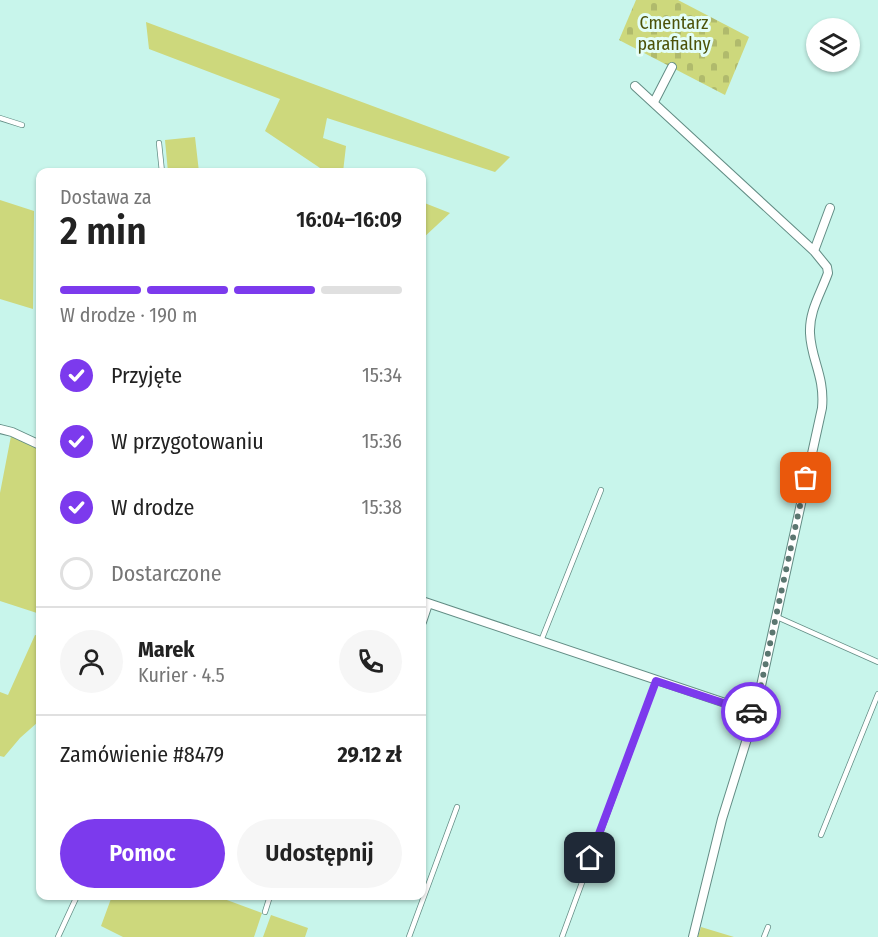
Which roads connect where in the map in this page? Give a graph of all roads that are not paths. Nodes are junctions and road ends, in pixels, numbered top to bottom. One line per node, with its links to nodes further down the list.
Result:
1 (672, 67): 3 (street)
2 (635, 86): 3 (street)
3 (654, 102): 9 (street)
4 (0, 118): 5 (lane)
5 (22, 125)
6 (159, 143): 7 (lane)
7 (162, 168)
8 (830, 208): 9 (street)
9 (814, 251): 14 (street)
10 (0, 429): 11 (street)
11 (36, 443)
12 (601, 490): 15 (lane)
13 (426, 602): 15 (street)
14 (777, 617): 16 (lane); 19 (street)
15 (541, 641): 17 (street)
16 (878, 662)
17 (656, 681): 19 (street); 30 (lane)
18 (878, 694): 21 (lane)
19 (755, 713): 31 (street)
20 (457, 807): 22 (lane)
21 (821, 835)
22 (426, 891)
23 (75, 900): 28 (lane)
24 (269, 900): 26 (lane)
25 (423, 900): 29 (lane)
26 (265, 912)
27 (768, 927): 32 (lane)
28 (58, 937)
29 (409, 937)
30 (562, 937)
31 (693, 937)
32 (764, 937)

